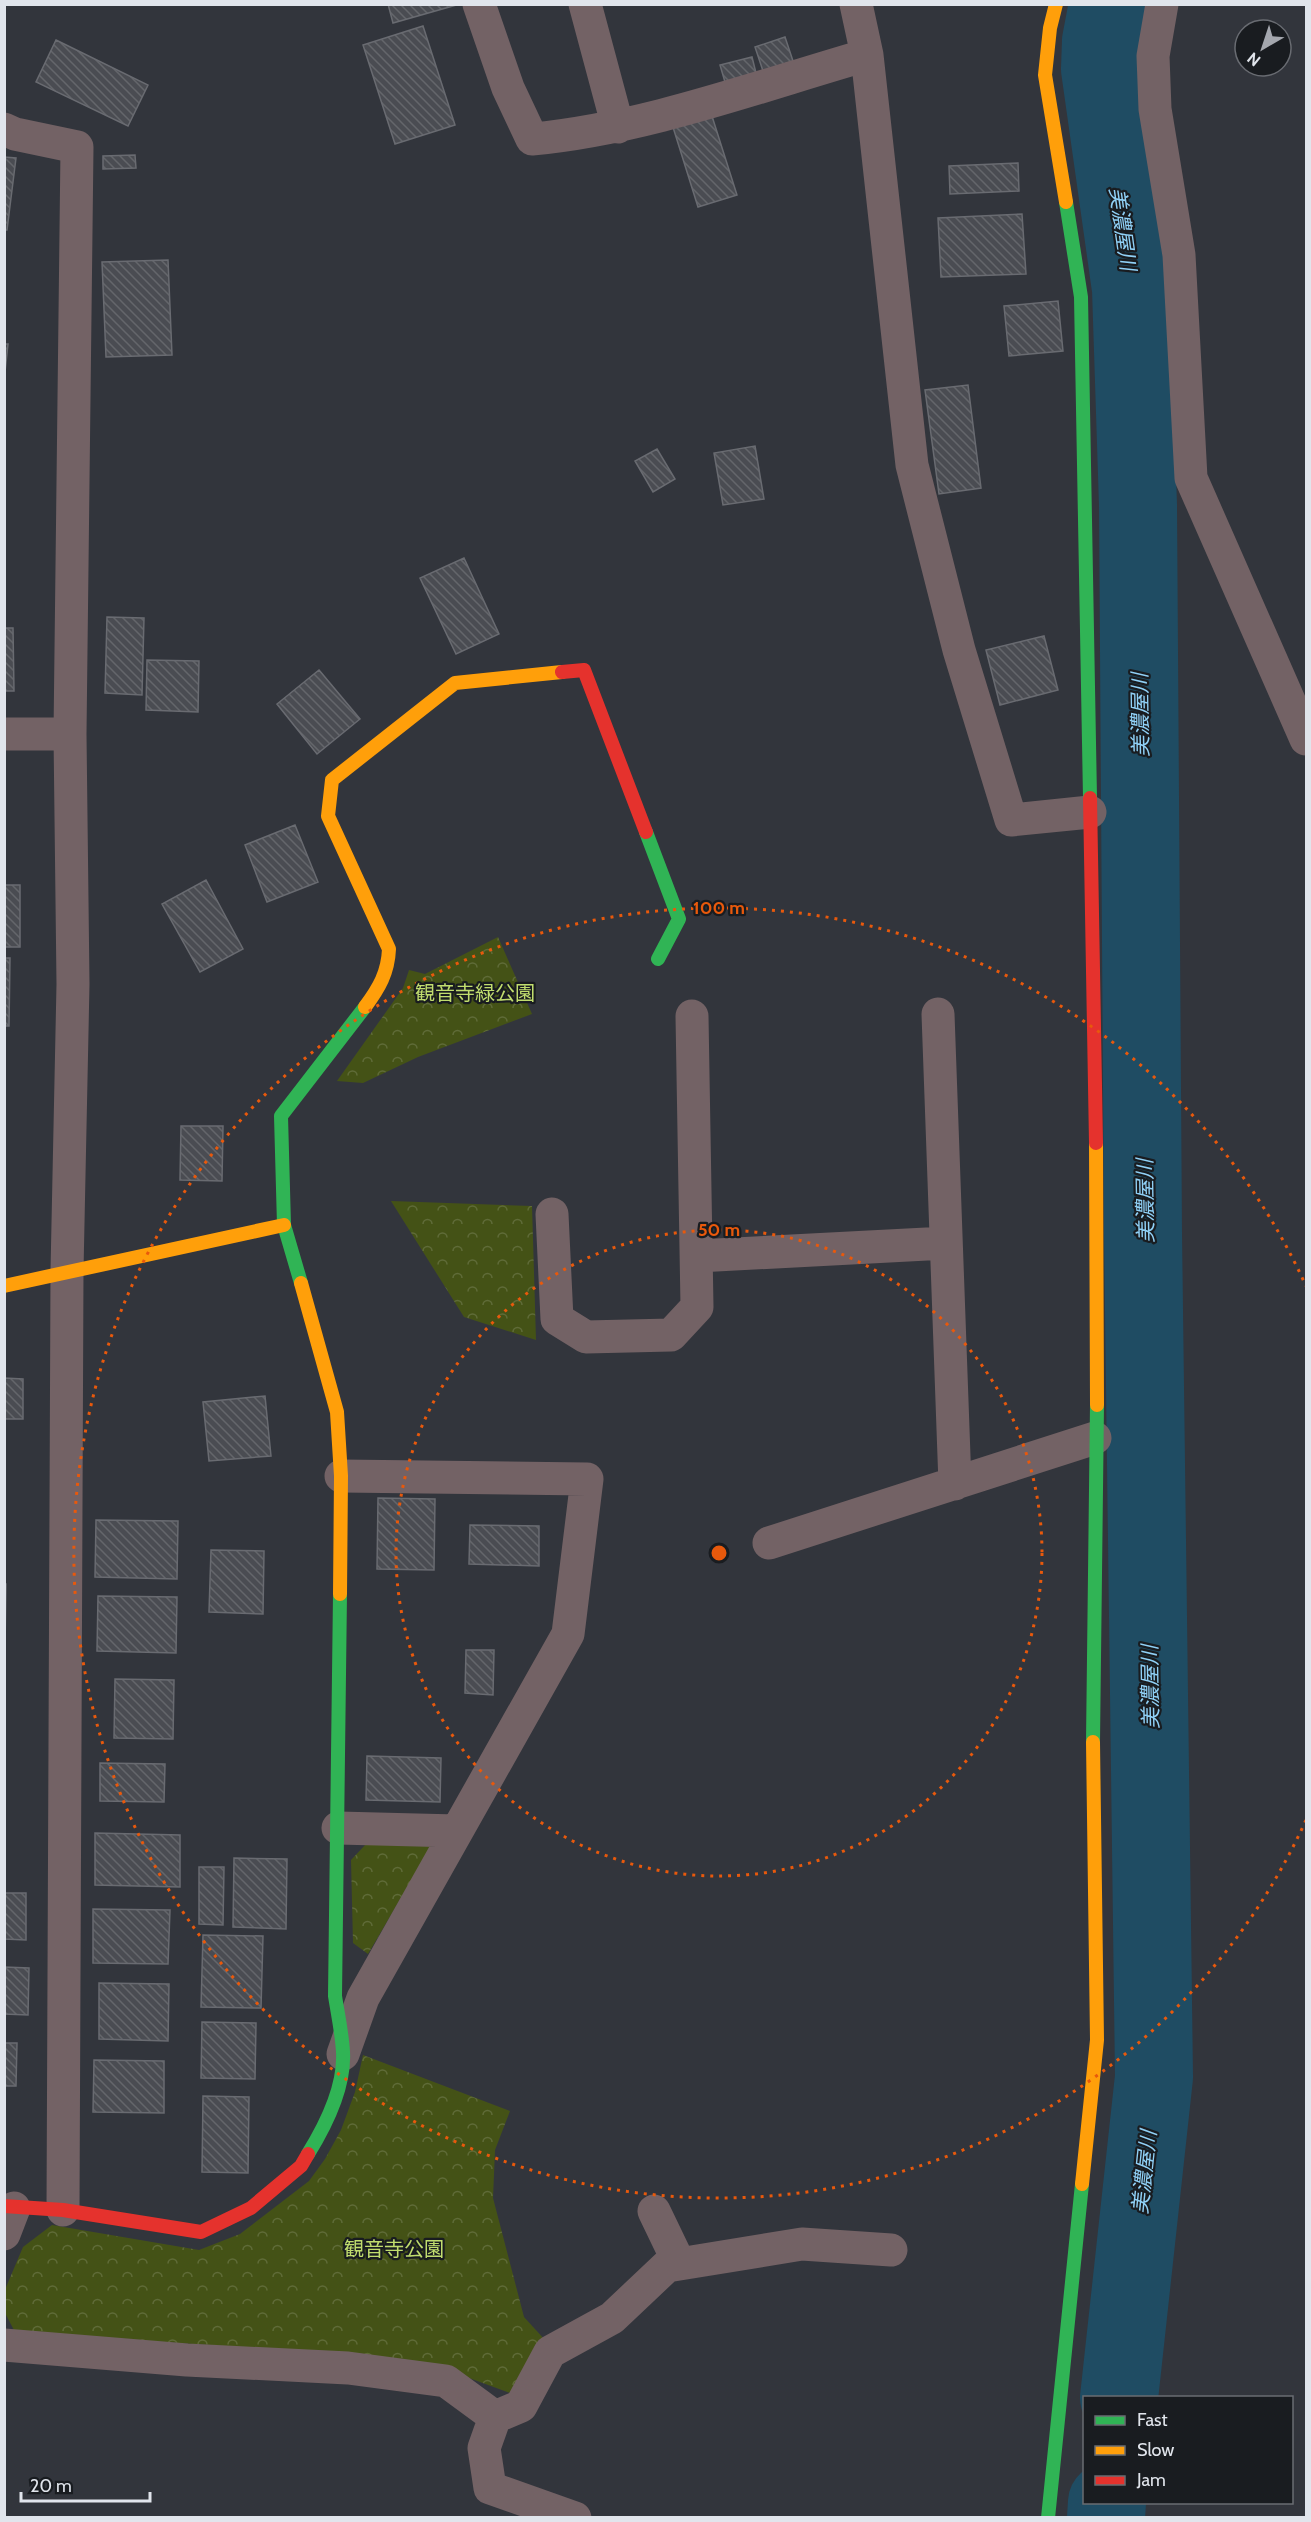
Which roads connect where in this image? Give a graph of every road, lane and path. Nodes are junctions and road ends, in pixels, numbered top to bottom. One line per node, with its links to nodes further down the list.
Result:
1 (479, 4): 7 (street)
2 (585, 4): 7 (street)
3 (856, 4): 6 (street)
4 (1056, 4): 12 (street)
5 (1162, 4): 11 (street)
6 (867, 55): 7 (street); 12 (street)
7 (618, 127)
8 (4, 129): 10 (street)
9 (4, 734): 10 (street)
10 (70, 734): 20 (street)
11 (1306, 739)
12 (1090, 812): 22 (street)
13 (658, 959): 17 (street)
14 (938, 1014): 18 (street)
15 (692, 1016): 19 (street)
16 (552, 1214): 19 (street)
17 (284, 1225): 20 (street); 23 (street)
18 (946, 1243): 19 (street); 24 (street)
19 (698, 1256)
20 (67, 1271): 21 (street); 29 (street)
21 (4, 1286)
22 (1095, 1438): 24 (street); 38 (street)
23 (341, 1476): 26 (street); 27 (street)
24 (955, 1484): 25 (street)
25 (769, 1543)
26 (338, 1828): 27 (street); 28 (street)
27 (457, 1832): 28 (street)
28 (343, 2054): 29 (street)
29 (63, 2210): 31 (street)
30 (654, 2211): 33 (street)
31 (8, 2216)
32 (891, 2250): 33 (street)
33 (679, 2263): 35 (street)
34 (4, 2345): 35 (street)
35 (495, 2417): 36 (street)
36 (497, 2505): 37 (street)
37 (575, 2517)
38 (1048, 2517)

